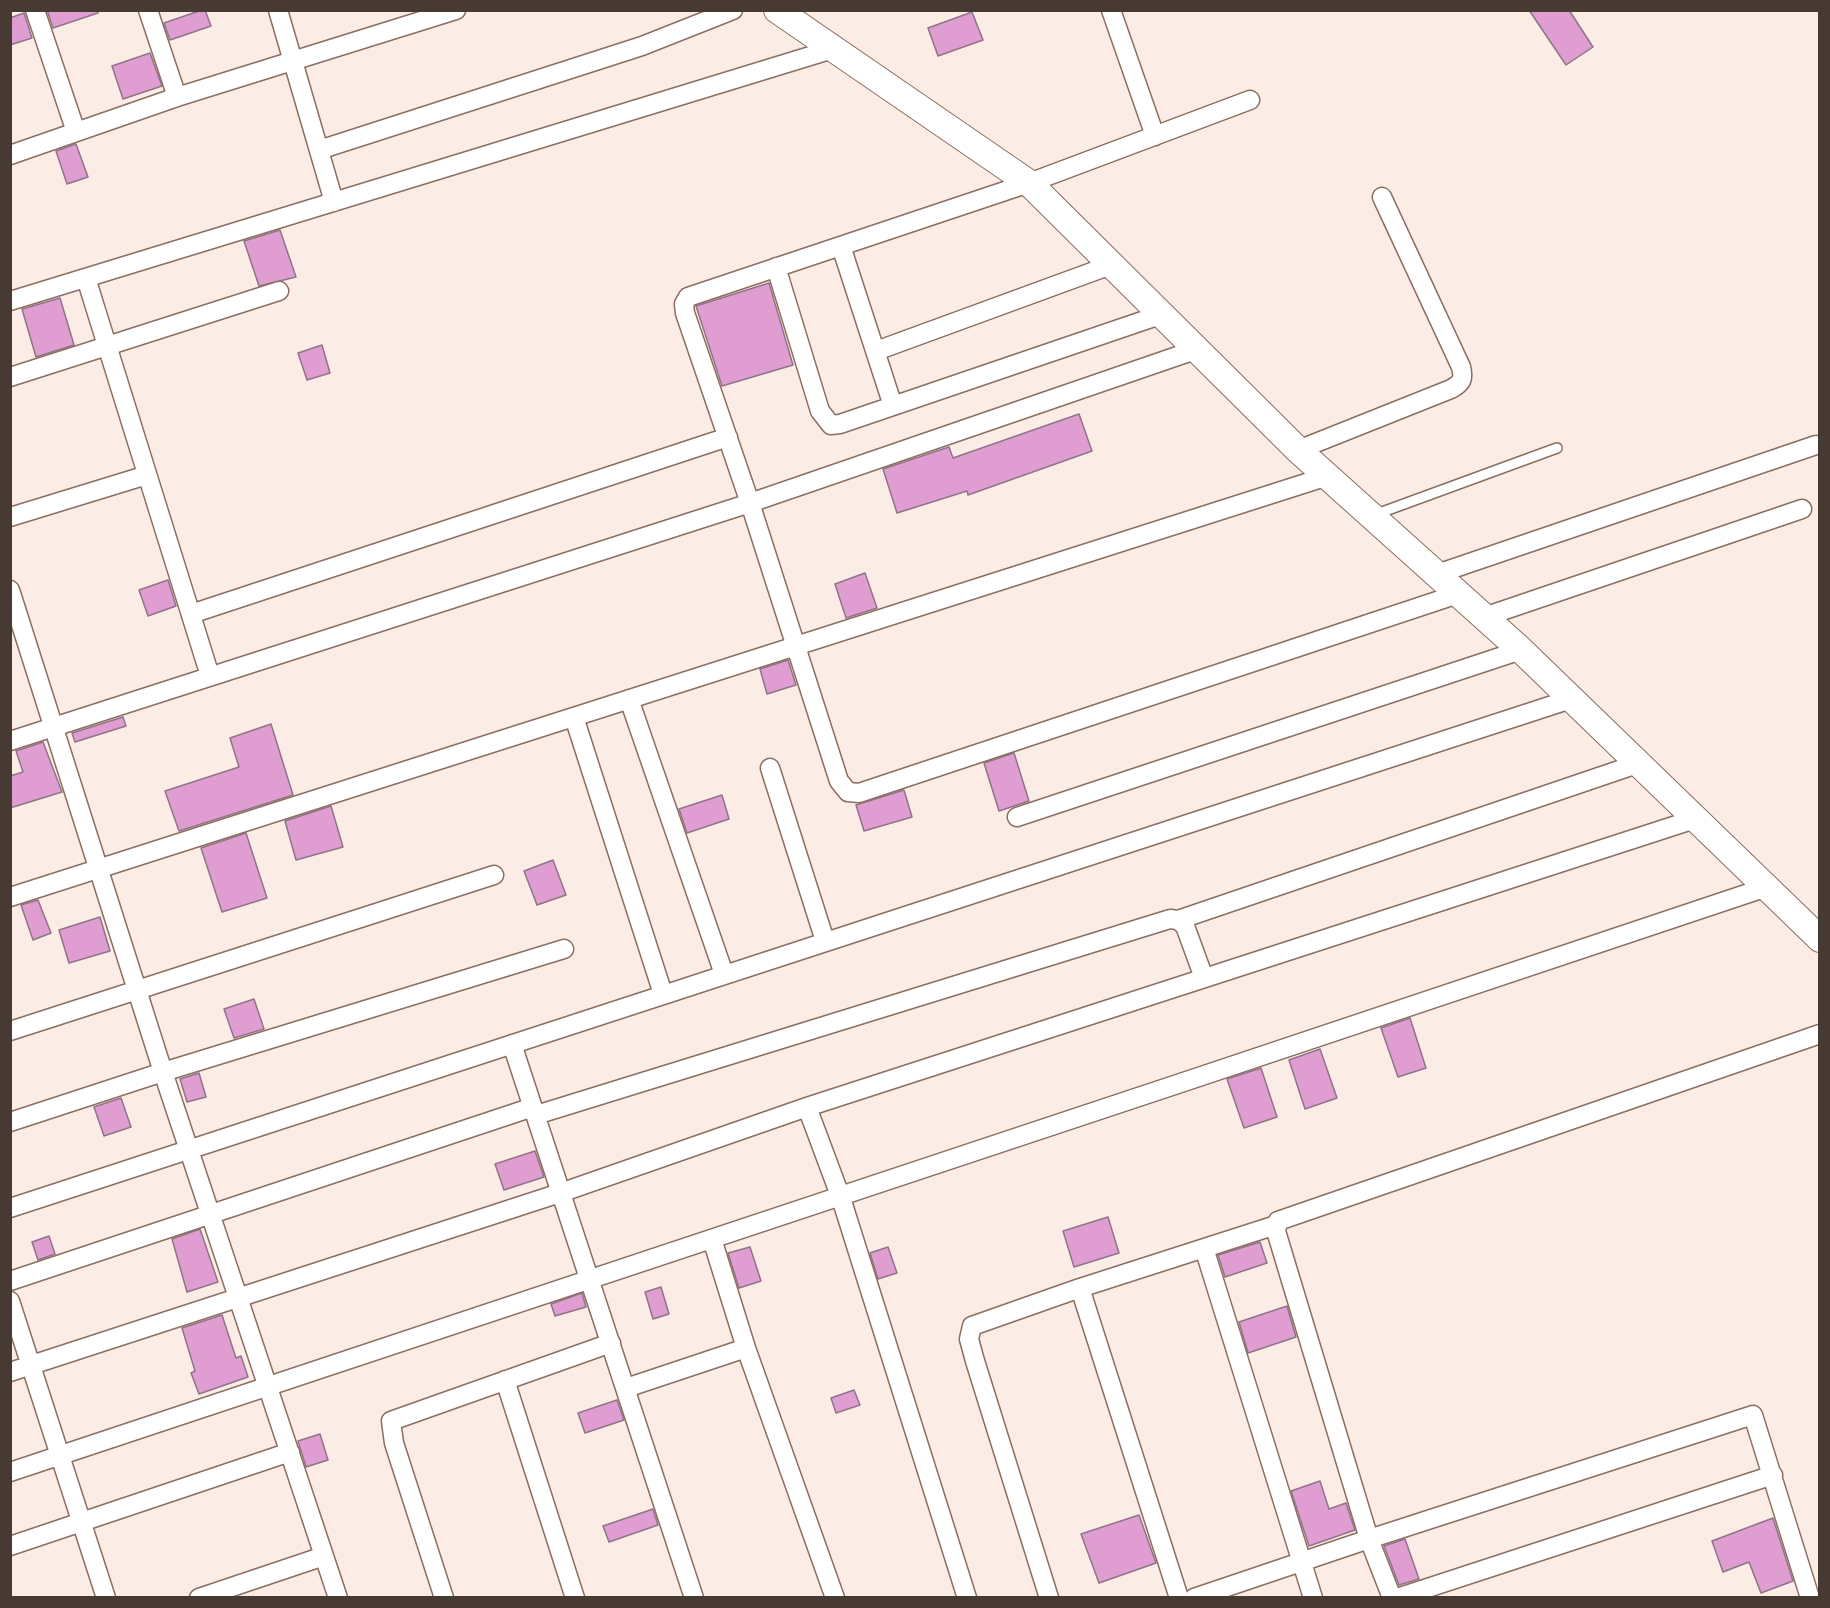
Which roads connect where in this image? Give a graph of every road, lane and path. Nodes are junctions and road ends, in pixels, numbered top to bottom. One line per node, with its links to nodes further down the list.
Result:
1 (36, 10): 12 (street)
2 (148, 10): 10 (street)
3 (278, 10): 9 (street)
4 (456, 10): 9 (street)
5 (733, 10): 14 (street)
6 (777, 10): 8 (street)
7 (1111, 10): 13 (street)
8 (833, 49): 16 (street); 18 (street)
9 (293, 61): 10 (street); 14 (street)
10 (177, 97): 12 (street)
11 (1251, 99): 13 (street)
12 (76, 132): 15 (street)
13 (1155, 136): 16 (street)
14 (319, 150): 18 (street)
15 (10, 155)
16 (1029, 183): 19 (street); 20 (street)
17 (1382, 197): 34 (street)
18 (334, 202): 22 (street)
19 (842, 246): 21 (street); 28 (street)
20 (1111, 265): 25 (street); 28 (street)
21 (776, 267): 30 (street); 31 (street)
22 (86, 278): 24 (street); 26 (street)
23 (279, 291): 26 (street)
24 (10, 301)
25 (1160, 315): 27 (street); 30 (street)
26 (108, 346): 29 (street); 35 (street)
27 (1196, 350): 34 (street); 37 (street)
28 (876, 351): 30 (street)
29 (10, 377)
30 (893, 406)
31 (728, 437): 37 (street); 44 (street)
32 (1816, 445): 41 (street)
33 (1557, 448): 39 (lane)
34 (1298, 450): 36 (street)
35 (147, 475): 40 (street); 44 (street)
36 (1328, 476): 39 (street); 46 (street)
37 (750, 503): 46 (street); 49 (street)
38 (1802, 509): 45 (street)
39 (1372, 516): 41 (street)
40 (10, 518)
41 (1437, 574): 43 (street)
42 (10, 590): 47 (street)
43 (1458, 594): 45 (street); 46 (street)
44 (191, 615): 49 (street)
45 (1484, 616): 48 (street)
46 (795, 646): 50 (street)
47 (19, 650): 53 (street)
48 (1521, 650): 51 (street); 57 (street)
49 (210, 676): 53 (street)
50 (629, 699): 52 (street); 67 (street)
51 (1570, 699): 55 (street); 65 (street)
52 (574, 717): 59 (street); 70 (street)
53 (52, 728): 54 (street); 59 (street)
54 (10, 741)
55 (1640, 763): 58 (street); 63 (street)
56 (771, 768): 65 (street)
57 (1017, 817)
58 (1695, 819): 61 (street); 68 (street)
59 (99, 869): 62 (street); 69 (street)
60 (494, 875): 69 (street)
61 (1767, 887): 64 (street); 80 (street)
62 (10, 897)
63 (1178, 920): 68 (street); 76 (street)
64 (1820, 939)
65 (825, 941): 67 (street)
66 (564, 949): 74 (street)
67 (724, 974): 70 (street)
68 (1204, 978): 75 (street)
69 (138, 989): 71 (street); 74 (street)
70 (663, 994): 73 (street)
71 (10, 1031)
72 (1820, 1034): 83 (street)
73 (512, 1044): 76 (street); 78 (street)
74 (163, 1072): 77 (street); 78 (street)
75 (807, 1107): 79 (street); 80 (street)
76 (535, 1111): 79 (street); 82 (street)
77 (10, 1122)
78 (189, 1150): 81 (street); 82 (street)
79 (563, 1192): 86 (street); 89 (street)
80 (841, 1198): 84 (street); 115 (street)
81 (10, 1208)
82 (210, 1215): 87 (street); 89 (street)
83 (1276, 1225): 85 (street); 103 (street)
84 (712, 1239): 86 (street); 92 (street)
85 (1204, 1248): 88 (street); 106 (street)
86 (590, 1277): 91 (street); 96 (street)
87 (10, 1281)
88 (1080, 1288): 116 (street); 117 (street)
89 (239, 1300): 93 (street); 96 (street)
90 (10, 1301): 93 (street)
91 (611, 1343): 95 (street); 97 (street)
92 (746, 1347): 97 (street); 114 (street)
93 (31, 1366): 94 (street); 99 (street)
94 (10, 1372)
95 (505, 1380): 111 (street); 112 (street)
96 (267, 1387): 98 (street); 99 (street)
97 (626, 1388): 113 (street)
98 (290, 1452): 102 (street); 105 (street)
99 (60, 1456): 100 (street); 102 (street)
100 (10, 1472)
101 (1773, 1475): 103 (street); 107 (street); 121 (street)
102 (83, 1522): 104 (street); 108 (street)
103 (1369, 1539): 106 (street); 120 (street)
104 (10, 1546)
105 (324, 1556): 109 (street); 110 (street)
106 (1302, 1562): 118 (street); 119 (street)
107 (1810, 1595)
108 (106, 1598)
109 (199, 1598)
110 (338, 1598)
111 (444, 1598)
112 (575, 1598)
113 (694, 1598)
114 (835, 1598)
115 (967, 1598)
116 (1049, 1598)
117 (1179, 1598)
118 (1194, 1598)
119 (1313, 1598)
120 (1392, 1598)
121 (1396, 1598)

